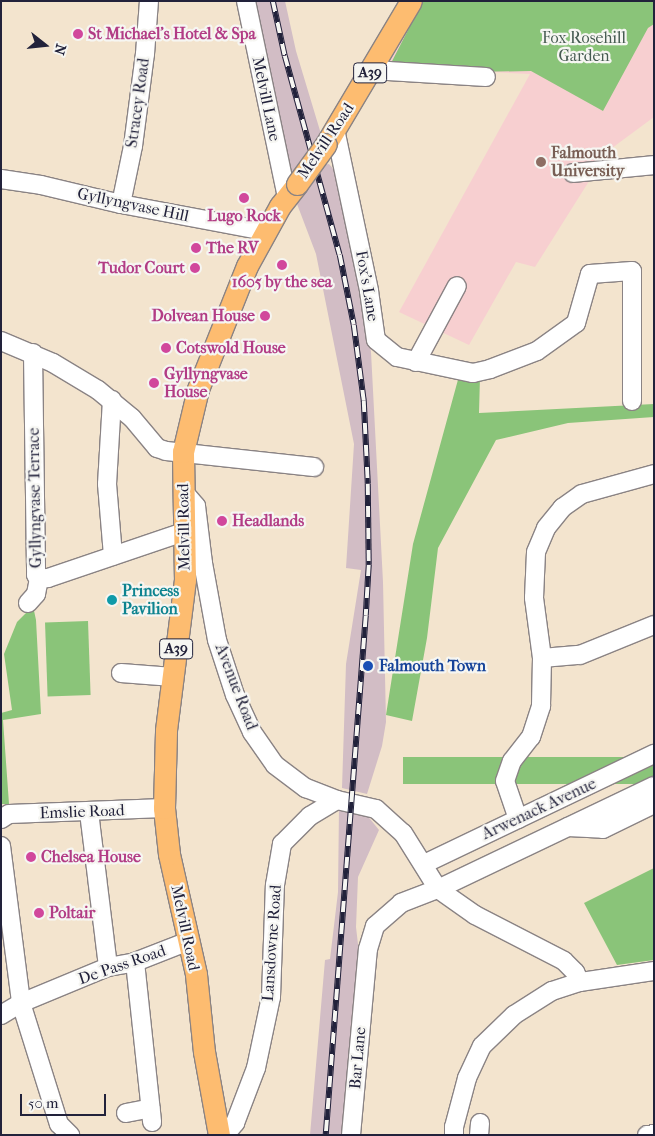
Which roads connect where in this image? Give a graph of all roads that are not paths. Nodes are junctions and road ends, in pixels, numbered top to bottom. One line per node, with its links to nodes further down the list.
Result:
1 (149, 1): 11 (street, Stracey Road)
2 (246, 1): 10 (street, Melvill Lane)
3 (411, 1): 4 (main road, Melvill Road / A39)
4 (373, 68): 5 (street); 6 (main road, Melvill Road / A39)
5 (486, 77)
6 (331, 136): 10 (main road, Melvill Road / A39, bridge); 16 (street, Fox's Lane)
7 (654, 165): 8 (street)
8 (573, 173)
9 (1, 179): 11 (street, Gyllyngvase Hill)
10 (292, 190): 12 (main road, Melvill Road / A39)
11 (120, 204): 12 (street, Gyllyngvase Hill)
12 (265, 231): 19 (main road, Melvill Road / A39)
13 (457, 286): 16 (street)
14 (1, 340): 15 (street)
15 (33, 353): 17 (street); 25 (street, Gyllyngvase Terrace)
16 (416, 362): 18 (street, Fox's Lane)
17 (112, 400): 19 (street); 24 (street)
18 (632, 401)
19 (183, 452): 20 (street); 22 (main road, Melvill Road / A39)
20 (314, 467)
21 (654, 474): 28 (street)
22 (183, 491): 23 (main road, Melvill Road / A39); 33 (street, Avenue Road)
23 (184, 532): 24 (street, Gyllyngvase Terrace); 30 (main road, Melvill Road / A39)
24 (114, 556): 25 (street, Gyllyngvase Terrace)
25 (40, 579): 26 (street)
26 (28, 603)
27 (654, 625): 28 (street)
28 (542, 658): 38 (street)
29 (121, 673): 30 (street)
30 (173, 678): 35 (main road, Melvill Road / A39)
31 (654, 754): 38 (street, Arwenack Avenue)
32 (654, 786): 39 (street, Arwenack Avenue)
33 (336, 800): 41 (street, Avenue Road); 55 (street, Lansdowne Road)
34 (654, 804): 39 (street)
35 (164, 808): 36 (street, Emslie Road); 43 (main road, Melvill Road / A39)
36 (89, 812): 37 (street, Emslie Road); 45 (street)
37 (1, 819)
38 (518, 819): 41 (street, Arwenack Avenue)
39 (568, 827): 42 (street, Arwenack Avenue)
40 (1, 846): 49 (street)
41 (424, 864): 42 (street, Avenue Road)
42 (438, 889): 47 (street, Arwenack Avenue); 48 (street, Avenue Road)
43 (189, 942): 44 (street, De Pass Road); 54 (main road, Melvill Road / A39)
44 (135, 962): 45 (street, De Pass Road); 51 (street)
45 (108, 967): 49 (street, De Pass Road)
46 (654, 971): 48 (street)
47 (365, 980): 56 (street, Bar Lane)
48 (580, 982): 57 (street)
49 (21, 1003): 50 (street, De Pass Road); 53 (street)
50 (1, 1015)
51 (126, 1112)
52 (654, 1134): 58 (street)
53 (70, 1135)
54 (219, 1135)
55 (225, 1135)
56 (351, 1135)
57 (454, 1135)
58 (647, 1135)

